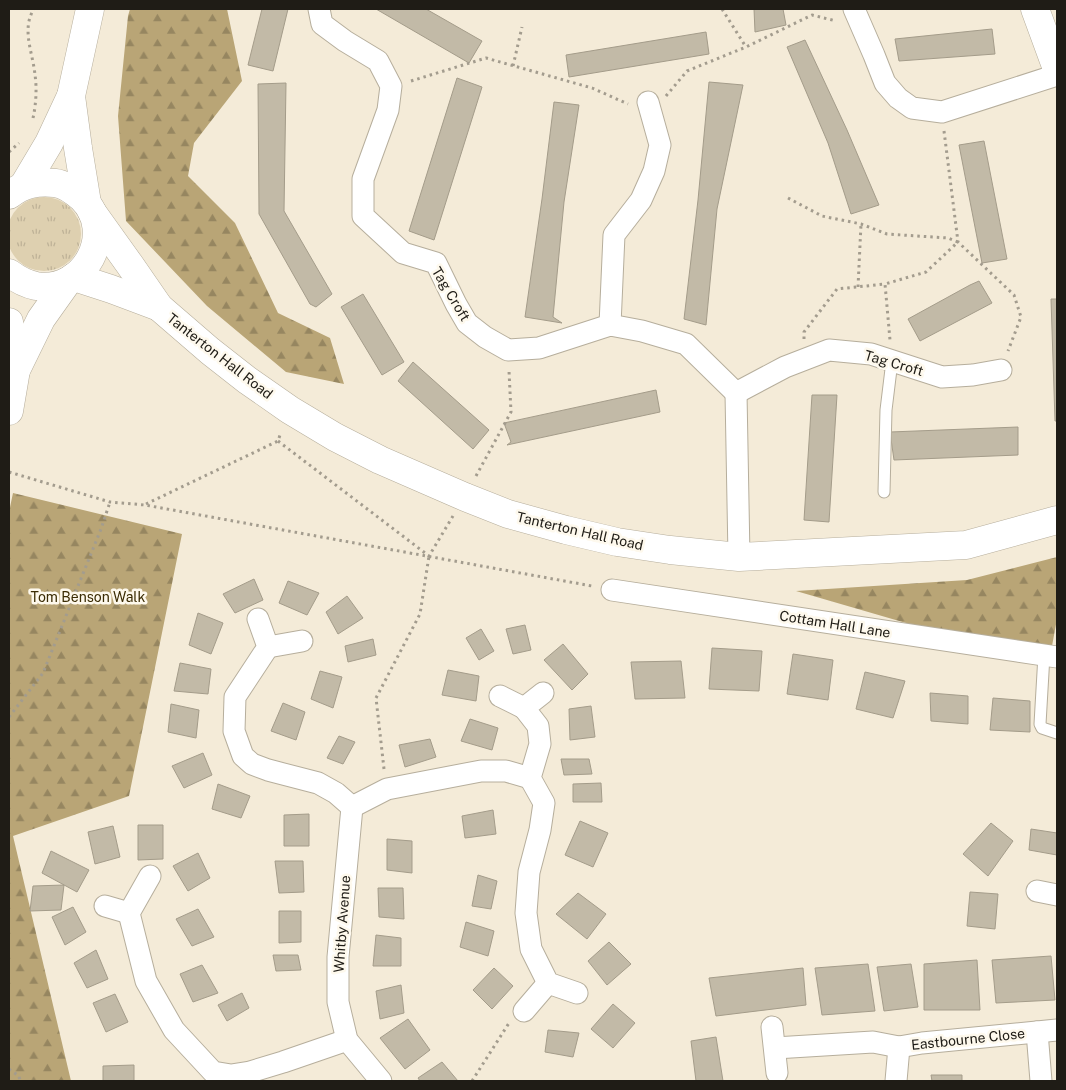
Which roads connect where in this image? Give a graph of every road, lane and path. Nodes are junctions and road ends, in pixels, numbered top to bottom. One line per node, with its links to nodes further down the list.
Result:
1 (34, 9): 15 (path)
2 (90, 9): 13 (street)
3 (319, 9): 12 (street)
4 (722, 9): 8 (path)
5 (1035, 9): 10 (street)
6 (857, 17): 8 (path); 16 (street)
7 (522, 27): 9 (path)
8 (746, 47): 14 (path)
9 (512, 66): 12 (path); 14 (path)
10 (1057, 68)
11 (1057, 75): 16 (street)
12 (391, 86): 28 (street, Tag Croft)
13 (70, 96): 17 (street); 19 (street)
14 (649, 108): 28 (street)
15 (35, 109)
16 (942, 112): 21 (path)
17 (15, 189): 19 (street)
18 (788, 198): 20 (path)
19 (89, 207): 23 (street); 26 (street, Tanterton Hall Road)
20 (861, 224): 21 (path); 25 (path)
21 (958, 242): 24 (path); 32 (path)
22 (9, 273): 23 (street)
23 (71, 279): 26 (street, Tanterton Hall Road); 31 (street)
24 (885, 284): 25 (path); 30 (path)
25 (858, 287): 29 (path)
26 (159, 307): 34 (street, Tanterton Hall Road)
27 (9, 322): 31 (street)
28 (610, 325): 33 (street, Tag Croft)
29 (805, 359): 30 (street, Tag Croft); 33 (street, Tag Croft)
30 (892, 361): 32 (street, Tag Croft); 37 (lane)
31 (16, 370): 35 (street)
32 (1001, 370)
33 (736, 393): 42 (street)
34 (290, 410): 39 (path); 42 (street, Tanterton Hall Road)
35 (9, 411)
36 (9, 472): 38 (path)
37 (884, 492)
38 (110, 502): 39 (path); 51 (path)
39 (145, 505): 41 (path)
40 (1057, 520): 42 (street, Tanterton Hall Road)
41 (429, 556): 43 (path); 54 (path)
42 (739, 557)
43 (612, 590): 47 (street, Cottam Hall Lane)
44 (258, 619): 46 (street)
45 (302, 641): 46 (street)
46 (268, 647): 55 (street)
47 (1051, 656): 52 (lane)
48 (543, 693): 50 (street)
49 (500, 696): 50 (street)
50 (524, 708): 53 (street)
51 (9, 717)
52 (1057, 733)
53 (530, 778): 54 (street); 59 (street)
54 (387, 789): 55 (street)
55 (352, 808): 64 (street, Whitby Avenue)
56 (150, 876): 58 (street)
57 (105, 906): 58 (street)
58 (129, 913): 69 (street)
59 (548, 983): 60 (street); 61 (street)
60 (577, 993)
61 (524, 1011): 72 (path)
62 (772, 1027): 66 (street)
63 (1047, 1031): 65 (street, Eastbourne Close); 74 (street, Eastbourne Close)
64 (347, 1040): 69 (street); 71 (street, Whitby Avenue)
65 (899, 1047): 66 (street, Eastbourne Close); 73 (street, Eastbourne Close)
66 (775, 1048): 68 (street)
67 (9, 1070): 70 (path)
68 (777, 1073)
69 (211, 1076)
70 (20, 1081)
71 (381, 1081)
72 (472, 1081)
73 (896, 1081)
74 (1041, 1081)

